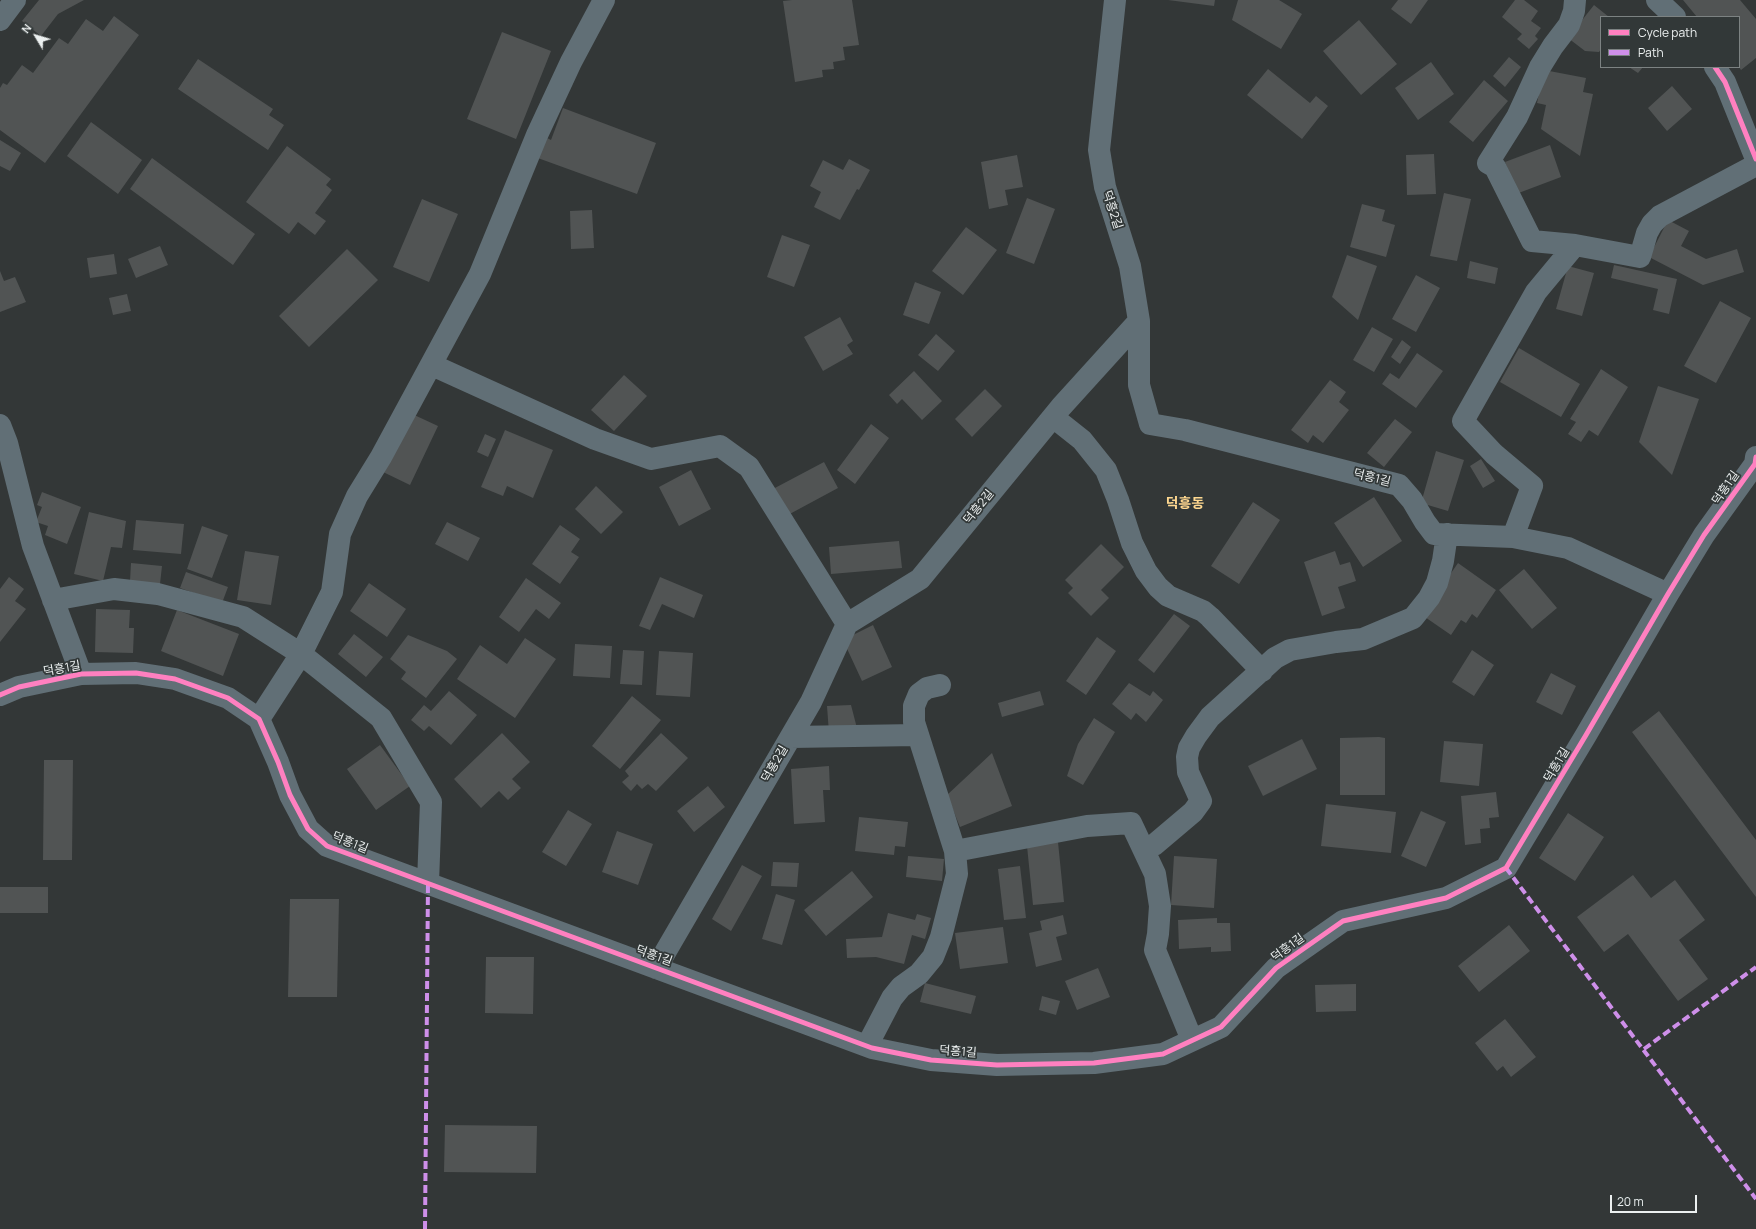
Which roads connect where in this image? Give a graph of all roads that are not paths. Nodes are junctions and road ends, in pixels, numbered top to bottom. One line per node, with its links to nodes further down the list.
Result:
1 (15, 0): 7 (street)
2 (604, 0): 13 (street)
3 (1115, 0): 12 (street, 덕흥2길)
4 (1574, 0): 11 (street)
5 (1657, 0): 6 (street)
6 (1675, 16)
7 (0, 20)
8 (1716, 68): 9 (street)
9 (1756, 159)
10 (1756, 165): 11 (street)
11 (1575, 245): 18 (street)
12 (1139, 321): 14 (street, 덕흥2길); 17 (street, 덕흥1길)
13 (432, 365): 21 (street); 22 (street)
14 (1053, 417): 21 (street, 덕흥2길); 23 (street)
15 (2, 438): 20 (street, 덕흥1길)
16 (1756, 457): 19 (street, 덕흥1길)
17 (1447, 534): 18 (street, 덕흥1길); 23 (street)
18 (1513, 537): 19 (street, 덕흥1길)
19 (1668, 594): 34 (street, 덕흥1길)
20 (53, 600): 22 (street); 24 (street, 덕흥1길)
21 (847, 624): 29 (street, 덕흥2길)
22 (301, 654): 27 (street); 32 (street)
23 (1262, 671): 30 (street)
24 (81, 674): 26 (street, 덕흥1길); 27 (street, 덕흥1길)
25 (940, 685): 28 (street)
26 (0, 695)
27 (258, 719): 32 (street, 덕흥1길)
28 (918, 735): 29 (street); 31 (street)
29 (791, 737): 33 (street, 덕흥2길)
30 (1144, 850): 31 (street); 34 (street)
31 (956, 851): 35 (street)
32 (428, 882): 33 (street, 덕흥1길)
33 (656, 968): 35 (street, 덕흥1길)
34 (1192, 1040): 35 (street, 덕흥1길)
35 (867, 1046)

